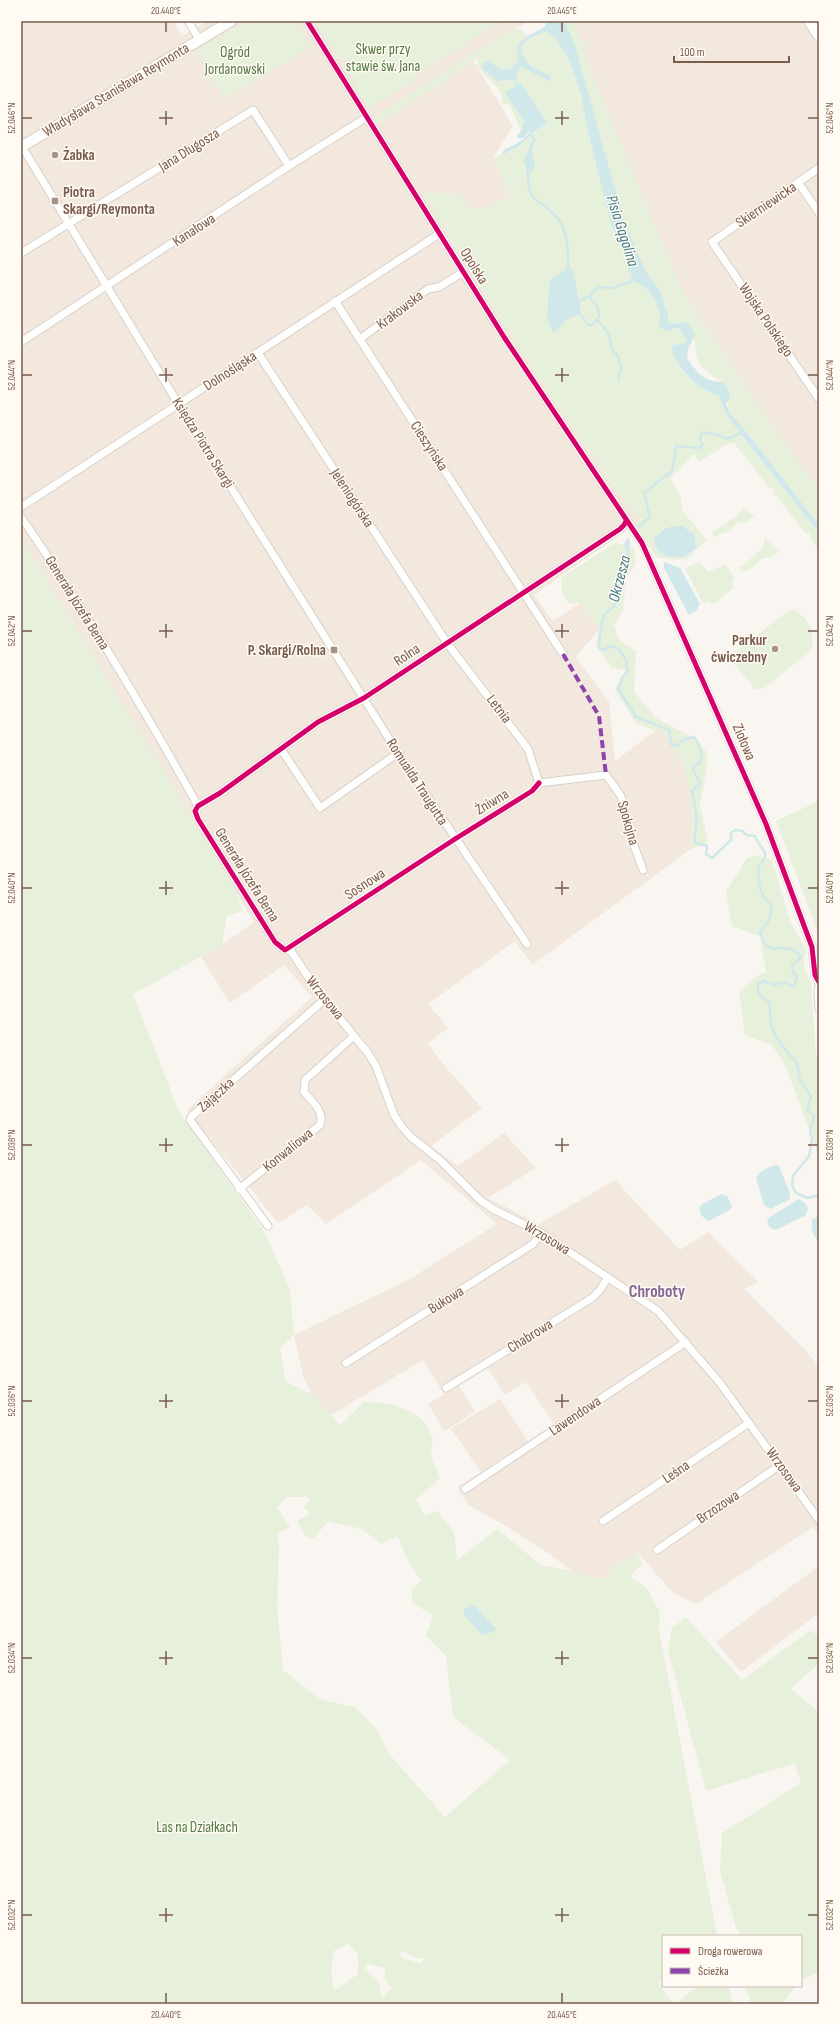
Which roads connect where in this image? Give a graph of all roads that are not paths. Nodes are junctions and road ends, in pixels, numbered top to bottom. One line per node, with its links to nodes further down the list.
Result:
1 (188, 21): 6 (street)
2 (231, 21): 6 (main road, Władysława Stanisława Reymonta)
3 (307, 21): 7 (street, Opolska)
4 (809, 21): 5 (main road)
5 (819, 36)
6 (199, 39): 8 (main road, Władysława Stanisława Reymonta)
7 (367, 117): 9 (street, Kanałowa); 14 (street, Opolska)
8 (21, 147): 13 (street, Księdza Piotra Skargi)
9 (289, 166): 13 (street, Jana Długosza); 18 (street, Kanałowa)
10 (819, 168): 11 (street, Skierniewicka)
11 (798, 182): 12 (street); 15 (street, Skierniewicka)
12 (819, 213)
13 (70, 224): 16 (street); 18 (street, Księdza Piotra Skargi)
14 (439, 234): 17 (street, Opolska); 19 (street, Dolnośląska)
15 (712, 242): 23 (street, Wojska Polskiego)
16 (21, 253)
17 (463, 272): 20 (street, Krakowska); 27 (street, Opolska)
18 (106, 286): 21 (street, Kanałowa); 24 (street, Księdza Piotra Skargi)
19 (336, 301): 20 (street, Cieszyńska); 22 (street, Dolnośląska)
20 (360, 339): 28 (street, Cieszyńska)
21 (21, 342)
22 (258, 353): 24 (street, Dolnośląska); 29 (street, Jeleniogórska)
23 (819, 399)
24 (179, 405): 25 (street, Dolnośląska); 31 (street, Księdza Piotra Skargi)
25 (21, 507)
26 (21, 517): 35 (street, Generała Józefa Bema)
27 (626, 521): 28 (street, Rolna); 40 (street, Ziołowa)
28 (523, 591): 29 (street, Rolna); 30 (street, Cieszyńska)
29 (447, 643): 31 (street, Rolna); 34 (street, Letnia)
30 (563, 654)
31 (364, 698): 32 (street, Rolna); 33 (street, Romualda Traugutta)
32 (281, 750): 33 (street); 35 (street, Rolna)
33 (398, 753): 36 (street, Romualda Traugutta)
34 (539, 783): 36 (street, Żniwna); 37 (street, Spokojna)
35 (198, 806): 39 (street, Generała Józefa Bema)
36 (455, 839): 38 (street, Romualda Traugutta); 39 (street, Sosnowa)
37 (643, 870)
38 (527, 944)
39 (289, 948): 42 (street, Wrzosowa)
40 (819, 982)
41 (819, 985): 43 (street)
42 (324, 1000): 44 (street, Wrzosowa); 45 (street, Zajączka)
43 (819, 1009)
44 (354, 1036): 45 (street, Konwaliowa); 47 (street, Wrzosowa)
45 (239, 1189): 46 (street, Zajączka)
46 (268, 1226)
47 (541, 1233): 48 (street, Wrzosowa); 50 (street, Bukowa)
48 (608, 1277): 49 (street, Wrzosowa); 51 (street, Chabrowa)
49 (686, 1342): 52 (street, Wrzosowa); 54 (street, Lawendowa)
50 (346, 1363)
51 (446, 1388)
52 (749, 1423): 53 (street, Wrzosowa); 56 (street, Leśna)
53 (780, 1465): 55 (street, Wrzosowa); 57 (street, Brzozowa)
54 (465, 1489)
55 (819, 1520)
56 (603, 1521)
57 (657, 1550)

